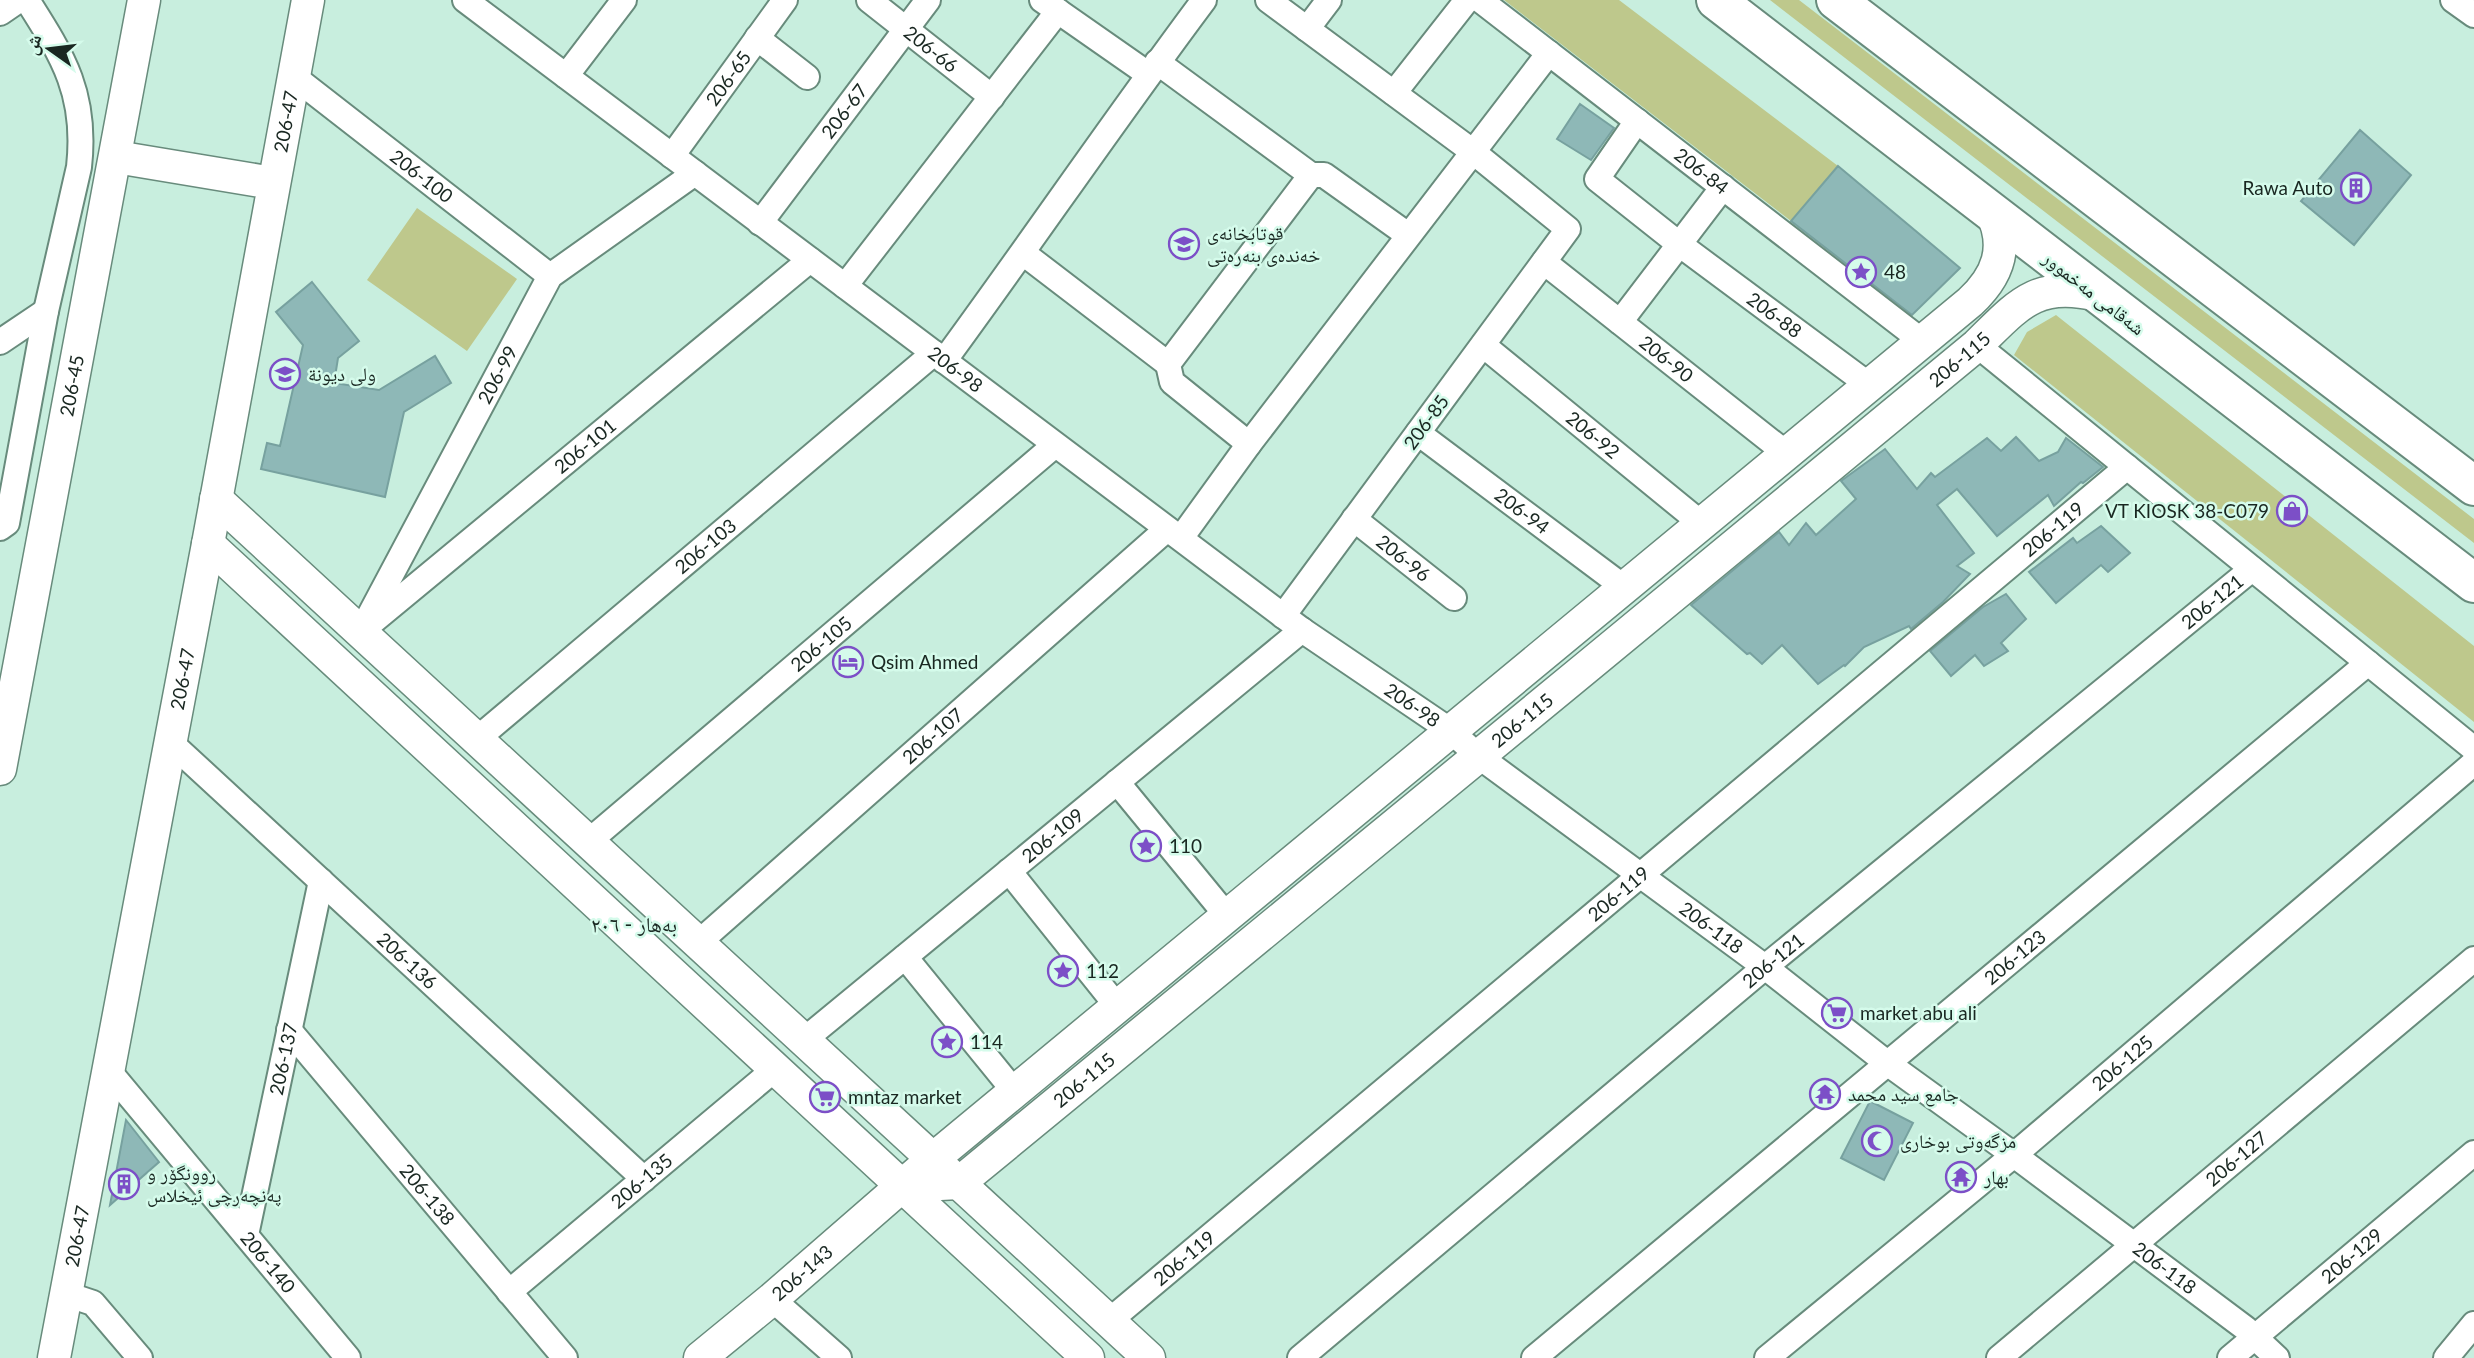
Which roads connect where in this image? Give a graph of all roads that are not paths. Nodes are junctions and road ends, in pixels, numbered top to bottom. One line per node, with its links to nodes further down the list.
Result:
1 (19, 0): 19 (street)
2 (27, 0): 32 (street)
3 (144, 0): 35 (street, 206-45)
4 (308, 0): 26 (street, 206-47)
5 (464, 0): 27 (street, 206-98)
6 (624, 0): 27 (street)
7 (785, 0): 23 (street, 206-65)
8 (869, 0): 22 (street, 206-66)
9 (929, 0): 22 (street, 206-67)
10 (1204, 0): 25 (street, 206-103)
11 (1268, 0): 21 (street)
12 (1329, 0): 21 (street)
13 (1467, 0): 29 (street)
14 (1480, 0): 24 (street, 206-84)
15 (1716, 0): 40 (highway, شەقامی مەخموور)
16 (1836, 0): 66 (highway)
17 (2453, 0): 20 (street)
18 (1050, 6): 25 (street); 30 (street)
19 (0, 13)
20 (2474, 15)
21 (1307, 29): 29 (street)
22 (907, 30): 30 (street, 206-66); 41 (street, 206-67)
23 (757, 38): 28 (street); 34 (street, 206-65)
24 (1549, 53): 31 (street, 206-84); 33 (street, 206-107)
25 (1152, 68): 37 (street); 44 (street, 206-103)
26 (293, 76): 38 (street, 206-47); 47 (street, 206-100)
27 (566, 76): 34 (street, 206-98)
28 (807, 77)
29 (1394, 93): 33 (street)
30 (992, 97): 48 (street)
31 (1637, 121): 39 (street, 206-84); 43 (street, 206-88)
32 (82, 145): 35 (street); 51 (street)
33 (1472, 150): 42 (street, 206-107); 46 (street, 206-85)
34 (672, 156): 36 (street, 206-98)
35 (116, 157): 38 (street); 86 (street, 206-45)
36 (695, 173): 41 (street, 206-98); 47 (street, 206-99)
37 (1311, 175): 42 (street); 59 (street)
38 (273, 183): 67 (street, 206-47)
39 (1723, 187): 43 (street); 54 (street, 206-84)
40 (1991, 211): 49 (street, 206-115); 50 (highway, شەقامی مەخموور)
41 (760, 223): 45 (street, 206-98)
42 (1408, 235): 62 (street, 206-107)
43 (1679, 244): 53 (street); 60 (street, 206-88)
44 (1023, 253): 58 (street, 206-103); 59 (street)
45 (810, 260): 48 (street, 206-98); 78 (street, 206-101)
46 (1544, 262): 53 (street, 206-90); 56 (street, 206-85)
47 (550, 276): 78 (street, 206-99)
48 (845, 286): 58 (street, 206-98)
49 (1983, 290): 52 (street); 54 (street, 206-115)
50 (2097, 295): 52 (street, 206-115); 74 (highway, شەقامی مەخموور)
51 (46, 311): 55 (street); 70 (street)
52 (2009, 314): 57 (street, 206-115)
53 (1620, 322): 64 (street, 206-90)
54 (1922, 341): 60 (street, 206-115)
55 (0, 342)
56 (1483, 345): 61 (street, 206-85); 69 (street, 206-92)
57 (1977, 345): 65 (street); 84 (street, 206-115)
58 (939, 357): 63 (street, 206-98); 81 (street, 206-103)
59 (1168, 365): 62 (street)
60 (1869, 385): 64 (street, 206-115)
61 (1418, 433): 68 (street, 206-85); 75 (street, 206-94)
62 (1249, 444): 71 (street, 206-107)
63 (1055, 445): 71 (street, 206-98); 88 (street, 206-105)
64 (1787, 454): 69 (street, 206-115)
65 (2127, 467): 73 (street); 90 (street, 206-119)
66 (2474, 486)
67 (216, 499): 72 (street, 206-47); 78 (street)
68 (1354, 519): 76 (street, 206-96); 77 (street, 206-85)
69 (1702, 524): 75 (street, 206-115)
70 (4, 525)
71 (1174, 534): 77 (street, 206-98); 93 (street, 206-107)
72 (208, 544): 82 (street, 206-47); 101 (street)
73 (2252, 569): 79 (street); 96 (street, 206-121)
74 (2474, 583)
75 (1625, 588): 80 (street, 206-115)
76 (1454, 598)
77 (1292, 623): 80 (street, 206-98); 87 (street, 206-109)
78 (360, 632): 81 (street)
79 (2368, 663): 83 (street); 100 (street, 206-123)
80 (1451, 731): 84 (street, 206-98); 92 (street, 206-115)
81 (477, 739): 88 (street)
82 (169, 741): 91 (street, 206-136); 102 (street, 206-47)
83 (2474, 749)
84 (1477, 755): 90 (street, 206-118); 108 (street, 206-115)
85 (2474, 763): 105 (street, 206-125)
86 (0, 769)
87 (1117, 782): 89 (street, 206-109); 92 (street)
88 (588, 842): 93 (street)
89 (1009, 871): 94 (street, 206-109); 97 (street)
90 (1642, 876): 96 (street, 206-118); 115 (street, 206-119)
91 (321, 881): 98 (street, 206-137); 107 (street, 206-136)
92 (1227, 916): 97 (street, 206-115)
93 (698, 943): 99 (street)
94 (905, 957): 99 (street, 206-109); 103 (street)
95 (2474, 959): 111 (street, 206-127)
96 (1765, 967): 100 (street, 206-118); 126 (street, 206-121)
97 (1117, 1006): 103 (street, 206-115)
98 (289, 1030): 110 (street, 206-137); 112 (street, 206-138)
99 (804, 1040): 106 (street)
100 (1887, 1063): 105 (street, 206-118); 127 (street, 206-123)
101 (775, 1069): 107 (street, 206-135); 109 (street)
102 (108, 1070): 110 (street, 206-140); 113 (street, 206-47)
103 (1014, 1091): 106 (street, 206-115)
104 (2474, 1153): 117 (street, 206-129)
105 (2014, 1155): 111 (street, 206-118); 128 (street, 206-125)
106 (933, 1158): 108 (street); 109 (street, 206-143)
107 (644, 1179): 112 (street, 206-135)
108 (960, 1183): 109 (street); 115 (street)
109 (902, 1186): 114 (street, 206-143); 124 (street)
110 (246, 1235): 120 (street, 206-140)
111 (2133, 1245): 117 (street, 206-118); 129 (street, 206-127)
112 (509, 1292): 121 (street, 206-138)
113 (66, 1294): 118 (street, 206-47); 119 (street)
114 (772, 1299): 122 (street, 206-143); 123 (street)
115 (1109, 1321): 125 (street)
116 (2474, 1324): 132 (street)
117 (2255, 1337): 130 (street, 206-129); 131 (street, 206-118)
118 (54, 1358)
119 (140, 1358)
120 (348, 1358)
121 (565, 1358)
122 (700, 1358)
123 (839, 1358)
124 (1088, 1358)
125 (1149, 1358)
126 (1300, 1358)
127 (1534, 1358)
128 (1767, 1358)
129 (1998, 1358)
130 (2230, 1358)
131 (2277, 1358)
132 (2446, 1358)

